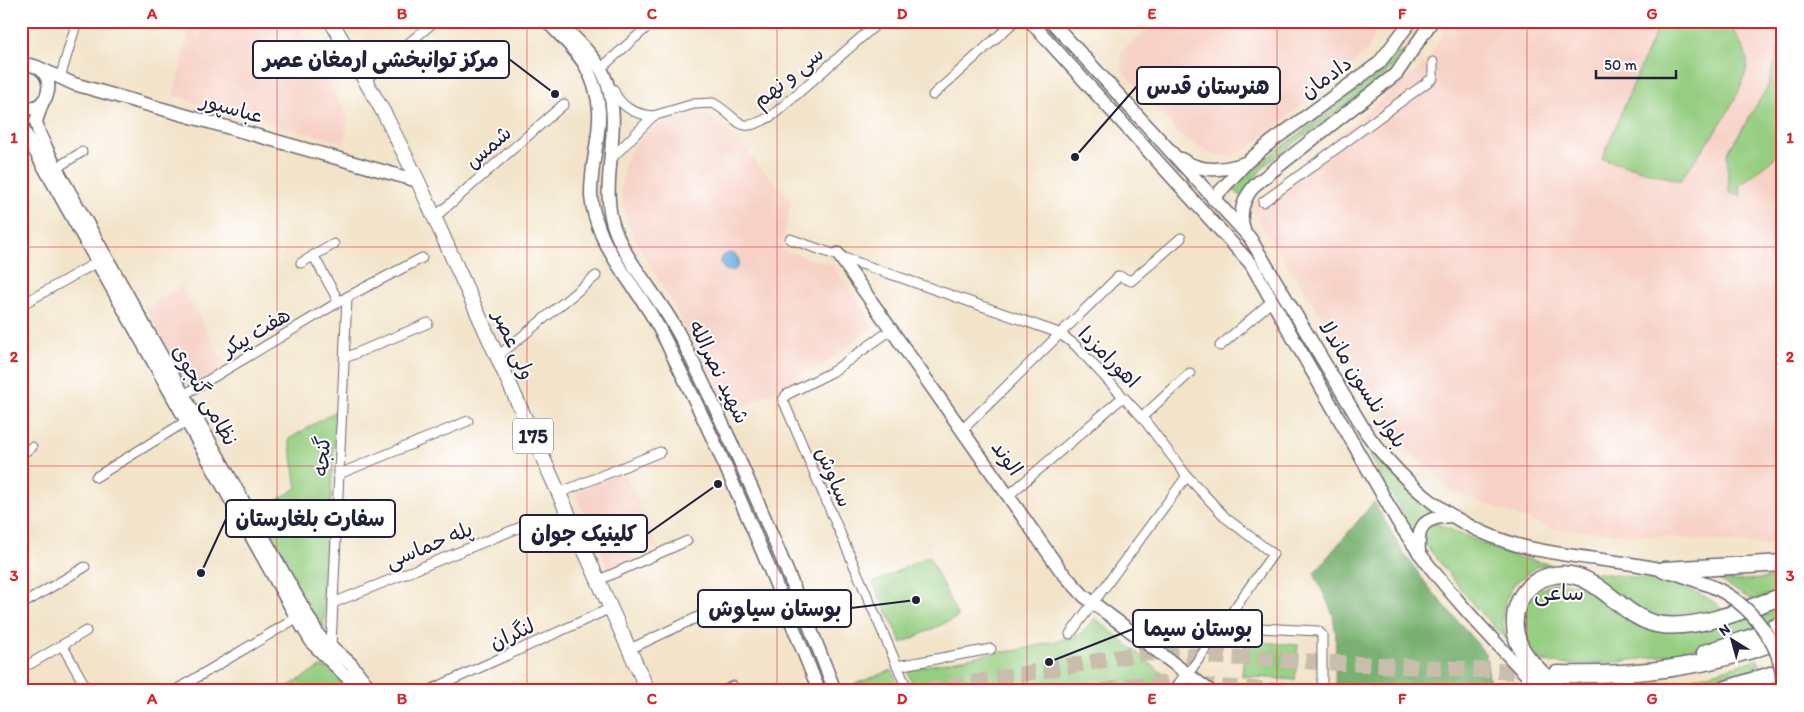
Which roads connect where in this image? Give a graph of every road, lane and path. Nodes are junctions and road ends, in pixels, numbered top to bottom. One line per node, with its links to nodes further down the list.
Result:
1 (77, 21): 18 (street)
2 (331, 21): 19 (main road, ولی عصر / 175)
3 (435, 21): 19 (street)
4 (547, 21): 17 (main road)
5 (559, 21): 17 (main road)
6 (654, 21): 17 (street)
7 (880, 21): 25 (street, سی و نهم)
8 (1014, 21): 21 (street)
9 (1030, 21): 46 (main road, بلوار نلسون ماندلا)
10 (1051, 21): 28 (main road, بلوار نلسون ماندلا)
11 (1411, 21): 13 (main road); 31 (main road, دادمان)
12 (1432, 21): 13 (main road, دادمان)
13 (1425, 32): 37 (main road, دادمان)
14 (1433, 62): 35 (street)
15 (22, 65): 16 (main road, عباسپور)
16 (37, 67): 18 (main road, عباسپور); 22 (main road)
17 (598, 73): 25 (street); 30 (main road, شهید نصرالله); 116 (main road, شهید نصرالله)
18 (60, 78): 20 (main road, عباسپور)
19 (365, 80): 33 (main road, ولی عصر / 175)
20 (74, 84): 22 (main road); 33 (main road, عباسپور)
21 (933, 95)
22 (45, 100): 24 (main road); 26 (main road)
23 (564, 104): 36 (street, شمس)
24 (21, 108)
25 (653, 116): 30 (street, سی و نهم)
26 (37, 118): 27 (street); 32 (main road, نظامی گنجوی)
27 (21, 126): 44 (main road, نظامی گنجوی)
28 (1167, 150): 31 (main road); 34 (main road, بلوار نلسون ماندلا)
29 (82, 152): 32 (street)
30 (612, 158): 117 (main road, شهید نصرالله)
31 (1248, 162): 34 (main road, دادمان)
32 (56, 168): 44 (main road, نظامی گنجوی)
33 (418, 180): 36 (main road, ولی عصر / 175)
34 (1213, 199): 37 (main road, بلوار نلسون ماندلا); 46 (main road)
35 (1263, 202)
36 (435, 217): 55 (main road, ولی عصر / 175)
37 (1246, 233): 60 (main road, بلوار نلسون ماندلا)
38 (1181, 238): 53 (street)
39 (790, 239): 41 (street)
40 (334, 244): 42 (street)
41 (838, 254): 52 (main road, الوند); 53 (street, اهورامزدا)
42 (313, 255): 45 (street); 48 (street)
43 (422, 258): 48 (street, هفت پیکر)
44 (101, 260): 50 (street); 59 (main road, نظامی گنجوی)
45 (301, 262)
46 (1250, 264): 49 (main road, بلوار نلسون ماندلا)
47 (596, 276): 55 (street)
48 (344, 299): 56 (street, گنجه); 59 (street, هفت پیکر)
49 (1271, 302): 54 (street); 62 (main road, بلوار نلسون ماندلا)
50 (21, 305)
51 (428, 323): 56 (street)
52 (891, 330): 65 (main road, الوند); 101 (street, سیاوش)
53 (1059, 333): 58 (street, اهورامزدا); 65 (street)
54 (1220, 346)
55 (498, 356): 74 (main road, ولی عصر / 175)
56 (345, 358): 71 (street, گنجه)
57 (1190, 373): 61 (street)
58 (1123, 397): 61 (street, اهورامزدا); 75 (street)
59 (178, 399): 63 (main road, نظامی گنجوی)
60 (1352, 410): 62 (main road); 66 (main road, بلوار نلسون ماندلا)
61 (1142, 416): 72 (street, اهورامزدا)
62 (1338, 418): 68 (main road, بلوار نلسون ماندلا)
63 (190, 419): 73 (street); 89 (main road, نظامی گنجوی)
64 (468, 421): 71 (street)
65 (963, 429): 75 (main road, الوند)
66 (1373, 442): 68 (main road); 76 (main road, بلوار نلسون ماندلا)
67 (32, 447): 70 (street)
68 (1358, 451): 79 (main road, بلوار نلسون ماندلا)
69 (660, 452): 74 (street)
70 (21, 454)
71 (339, 474): 85 (street, گنجه)
72 (1187, 476): 86 (street); 92 (street, اهورامزدا)
73 (96, 477)
74 (559, 493): 83 (main road, ولی عصر / 175)
75 (1009, 495): 86 (main road, الوند)
76 (1451, 516): 79 (main road); 82 (main road, بلوار نلسون ماندلا)
77 (538, 520): 85 (street, پله حماسی)
78 (687, 541): 83 (street)
79 (1419, 553): 122 (main road, بلوار نلسون ماندلا)
80 (1783, 563): 82 (highway)
81 (85, 567): 87 (street)
82 (1664, 570): 126 (main road, بلوار نلسون ماندلا, bridge)
83 (599, 580): 88 (main road, ولی عصر / 175)
84 (1783, 596): 123 (highway)
85 (333, 603): 99 (street, گنجه)
86 (1094, 604): 94 (street); 105 (main road, الوند)
87 (21, 605)
88 (611, 608): 97 (main road, ولی عصر / 175); 113 (street, لنگران)
89 (301, 616): 99 (main road, نظامی گنجوی); 110 (street)
90 (700, 616): 97 (street)
91 (1783, 624): 104 (highway)
92 (1223, 626): 105 (street); 121 (street)
93 (86, 631): 96 (street)
94 (1070, 634)
95 (1783, 640): 104 (highway)
96 (62, 645): 100 (street); 109 (street)
97 (630, 649): 114 (main road, ولی عصر / 175)
98 (991, 649): 101 (street)
99 (328, 652): 111 (main road, نظامی گنجوی); 112 (main road, نظامی گنجوی)
100 (30, 664)
101 (897, 666): 108 (street, سیاوش)
102 (1783, 671): 124 (highway)
103 (1557, 674): 104 (highway)
104 (1638, 674)
105 (1192, 677): 118 (main road); 119 (main road); 120 (main road, الوند)
106 (1783, 678): 125 (highway)
107 (733, 686): 115 (street)
108 (907, 688)
109 (88, 691)
110 (174, 691)
111 (360, 691)
112 (372, 691)
113 (428, 691)
114 (648, 691)
115 (723, 691)
116 (820, 691)
117 (835, 691)
118 (1175, 691)
119 (1187, 691)
120 (1210, 691)
121 (1322, 691)
122 (1542, 691)
123 (1559, 691)
124 (1720, 691)
125 (1764, 691)
126 (1782, 691)

